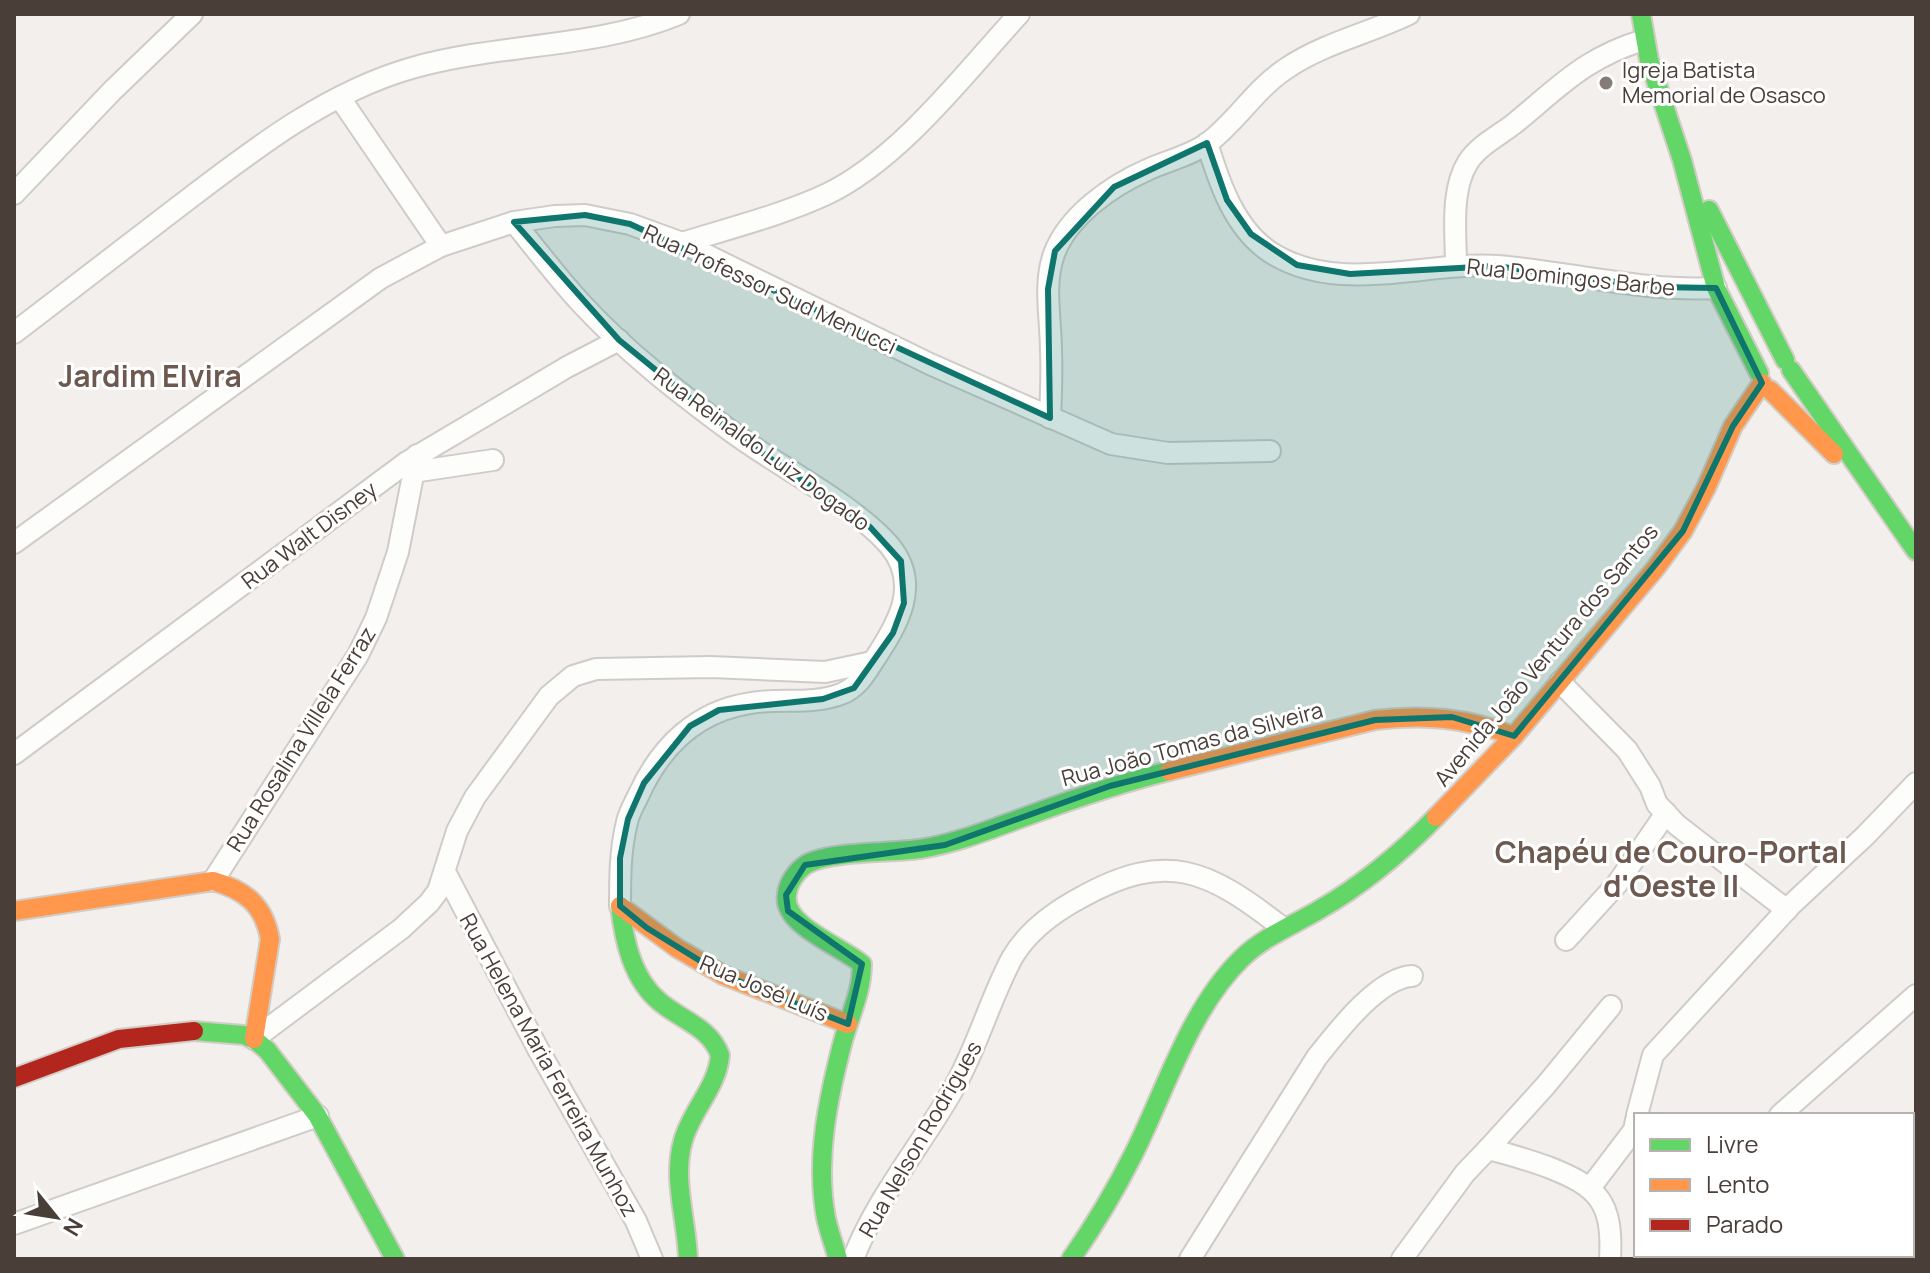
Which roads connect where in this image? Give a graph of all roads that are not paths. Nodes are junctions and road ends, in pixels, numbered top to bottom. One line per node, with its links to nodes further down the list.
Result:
1 (192, 14): 10 (street)
2 (679, 14): 7 (street)
3 (1019, 14): 12 (street)
4 (1409, 14): 8 (street)
5 (1641, 14): 6 (street)
6 (1644, 40): 9 (street); 14 (street)
7 (340, 98): 13 (street); 16 (street)
8 (1207, 143): 14 (street, Rua Domingos Barbe); 20 (street)
9 (1682, 160): 15 (street); 18 (street)
10 (14, 194)
11 (514, 222): 12 (street, Rua Professor Sud Menucci); 13 (street, Rua Professor Sud Menucci); 17 (street, Rua Reinaldo Luiz Dogado)
12 (682, 243): 20 (street, Rua Professor Sud Menucci)
13 (441, 246): 25 (street, Rua Professor Sud Menucci)
14 (1456, 266): 15 (street, Rua Domingos Barbe)
15 (1716, 288): 19 (street)
16 (14, 333)
17 (619, 340): 23 (street, Rua Walt Disney); 27 (street, Rua Reinaldo Luiz Dogado)
18 (1788, 365): 19 (street); 19 (street, Avenida João Ventura dos Santos); 24 (street)
19 (1763, 382): 24 (street); 28 (street, Avenida João Ventura dos Santos)
20 (1050, 418): 21 (street, Rua Professor Sud Menucci)
21 (1270, 451)
22 (493, 460): 23 (street)
23 (415, 464): 30 (street, Rua Walt Disney); 34 (street, Rua Rosalina Villela Ferraz)
24 (1886, 506): 26 (street)
25 (14, 543)
26 (1916, 551)
27 (872, 662): 33 (street); 35 (street)
28 (1560, 682): 29 (street, Avenida João Ventura dos Santos); 32 (street)
29 (1514, 736): 38 (street, Avenida João Ventura dos Santos); 43 (street, Rua João Tomas da Silveira)
30 (14, 754)
31 (1916, 783): 36 (street)
32 (1666, 813): 36 (street); 39 (street)
33 (445, 872): 44 (street); 54 (street, Rua Helena Maria Ferreira Munhoz)
34 (213, 881): 37 (street); 44 (street, Rua Rosalina Villela Ferraz)
35 (620, 906): 43 (street, Rua José Luís); 55 (street)
36 (1787, 910): 46 (street)
37 (14, 911)
38 (1283, 928): 57 (street, Rua Nelson Rodrigues); 58 (street, Avenida João Ventura dos Santos)
39 (1566, 940)
40 (1412, 976): 59 (street)
41 (1916, 995): 47 (street)
42 (1611, 1006): 50 (street)
43 (848, 1024): 56 (street, Rua João Tomas da Silveira)
44 (254, 1039): 45 (street); 48 (street)
45 (14, 1078)
46 (1638, 1113)
47 (1782, 1113)
48 (318, 1116): 52 (street); 53 (street)
49 (1634, 1130): 51 (street)
50 (1488, 1149): 51 (street); 60 (street)
51 (1590, 1188): 61 (street)
52 (14, 1224)
53 (389, 1258)
54 (652, 1259)
55 (688, 1259)
56 (838, 1259)
57 (853, 1259)
58 (1071, 1259)
59 (1190, 1259)
60 (1402, 1259)
61 (1610, 1259)

